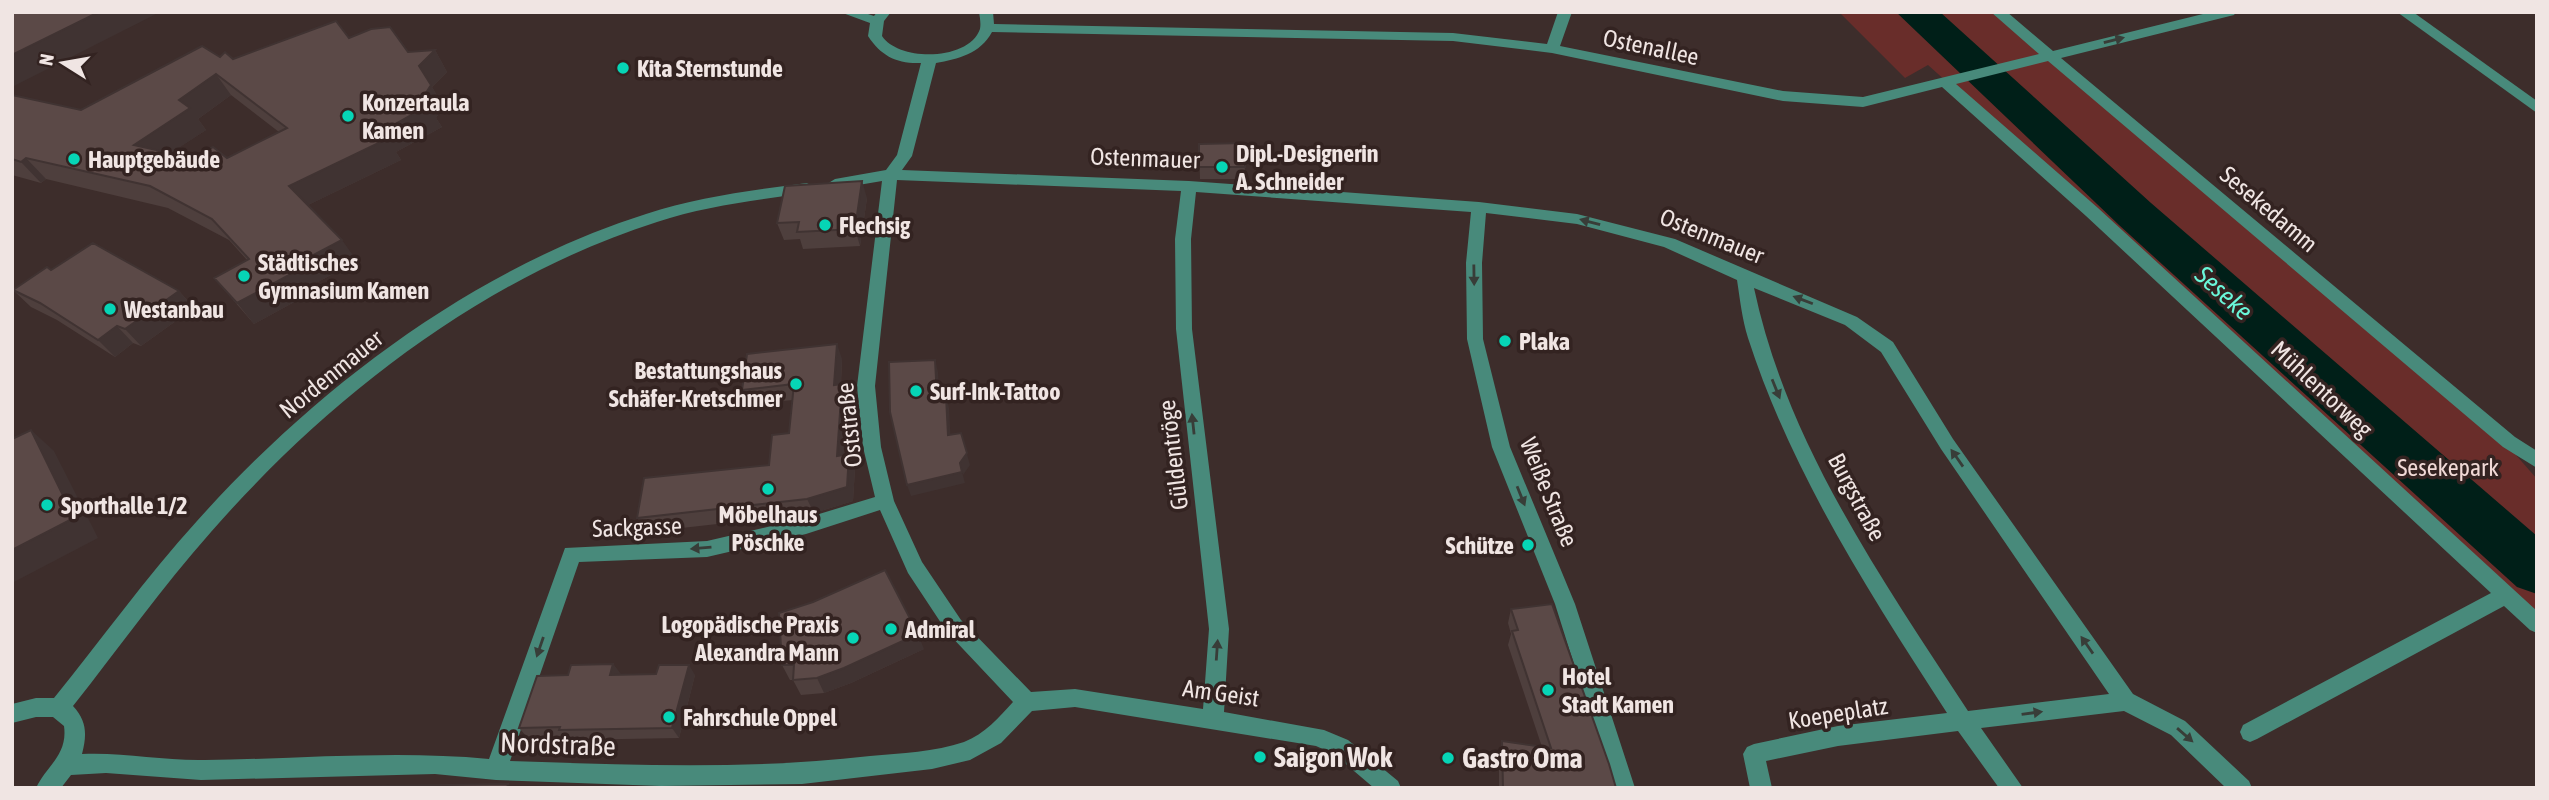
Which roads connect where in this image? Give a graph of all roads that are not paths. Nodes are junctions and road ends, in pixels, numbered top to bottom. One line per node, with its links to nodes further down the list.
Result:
1 (847, 12): 7 (street)
2 (986, 12): 8 (street)
3 (1565, 12): 9 (street)
4 (1998, 12): 10 (street, Sesekedamm)
5 (2229, 12): 10 (street, Ostenallee, one-way to 5)
6 (2404, 12): 13 (street)
7 (881, 17): 11 (street)
8 (988, 28): 9 (street, Ostenallee); 11 (street)
9 (1552, 50): 12 (street, Ostenallee)
10 (2048, 56): 12 (street, Ostenallee); 18 (street, Sesekedamm)
11 (929, 61): 14 (street, Oststraße)
12 (1946, 83): 22 (street, Mühlentorweg)
13 (2537, 108)
14 (891, 174): 15 (street, Ostenmauer); 21 (street, Oststraße); 26 (street, Nordenmauer)
15 (1189, 186): 16 (street, Ostenmauer); 28 (street, Güldentröge, one-way to 15)
16 (1479, 207): 17 (street, Ostenmauer, one-way to 16); 35 (street, Weiße Straße, one-way to 35)
17 (1744, 277): 24 (street, Ostenmauer, one-way to 17); 29 (street, Burgstraße, one-way to 29)
18 (2509, 442): 19 (street, Sesekedamm); 20 (street, Sesekedamm)
19 (2537, 461)
20 (2537, 475)
21 (885, 501): 25 (street, Oststraße); 32 (street, Sackgasse, one-way to 32)
22 (2506, 595): 23 (street, Mühlentorweg); 30 (street)
23 (2537, 624)
24 (2126, 701): 29 (street, Koepeplatz, one-way to 24); 38 (street, Ostenmauer, one-way to 38)
25 (1027, 702): 28 (street, Am Geist); 32 (street, Nordstraße)
26 (58, 709): 27 (street); 31 (street)
27 (12, 714)
28 (1213, 718): 34 (street, Am Geist)
29 (1964, 722): 36 (street, Koepeplatz); 37 (street)
30 (2250, 732)
31 (68, 765): 32 (street, Nordstraße); 33 (street)
32 (496, 771)
33 (47, 788)
34 (1390, 788)
35 (1624, 788)
36 (1761, 788)
37 (2012, 788)
38 (2241, 788)

